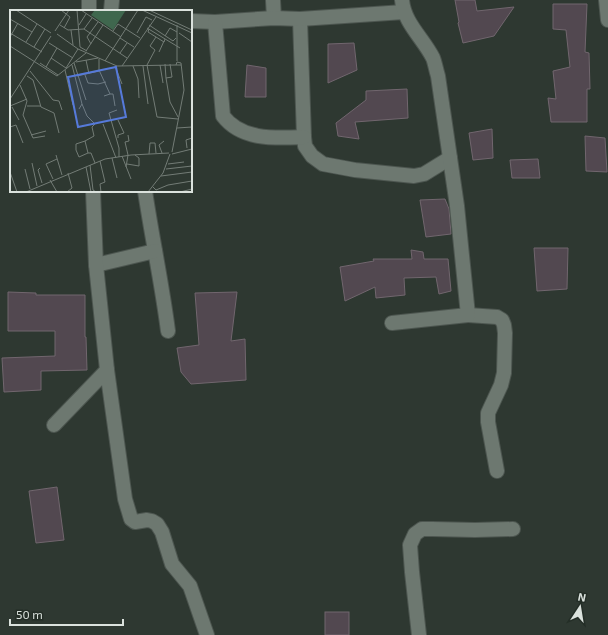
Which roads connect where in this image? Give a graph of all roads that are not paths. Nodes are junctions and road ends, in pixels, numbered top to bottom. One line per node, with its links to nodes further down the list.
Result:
1 (273, 0): 4 (street)
2 (606, 0): 6 (street)
3 (403, 6): 5 (street); 10 (street)
4 (274, 18): 5 (street); 8 (street)
5 (300, 19): 9 (street)
6 (608, 20)
7 (192, 21): 8 (street)
8 (214, 22): 9 (street)
9 (304, 137): 10 (street)
10 (450, 158): 15 (street)
11 (93, 192): 14 (street)
12 (145, 192): 13 (street)
13 (155, 251): 14 (street); 17 (street)
14 (96, 265): 18 (street)
15 (468, 315): 16 (street); 20 (street)
16 (392, 323)
17 (168, 331)
18 (107, 370): 19 (street); 22 (street)
19 (54, 425)
20 (497, 471)
21 (513, 529): 23 (street)
22 (207, 635)
23 (419, 635)

